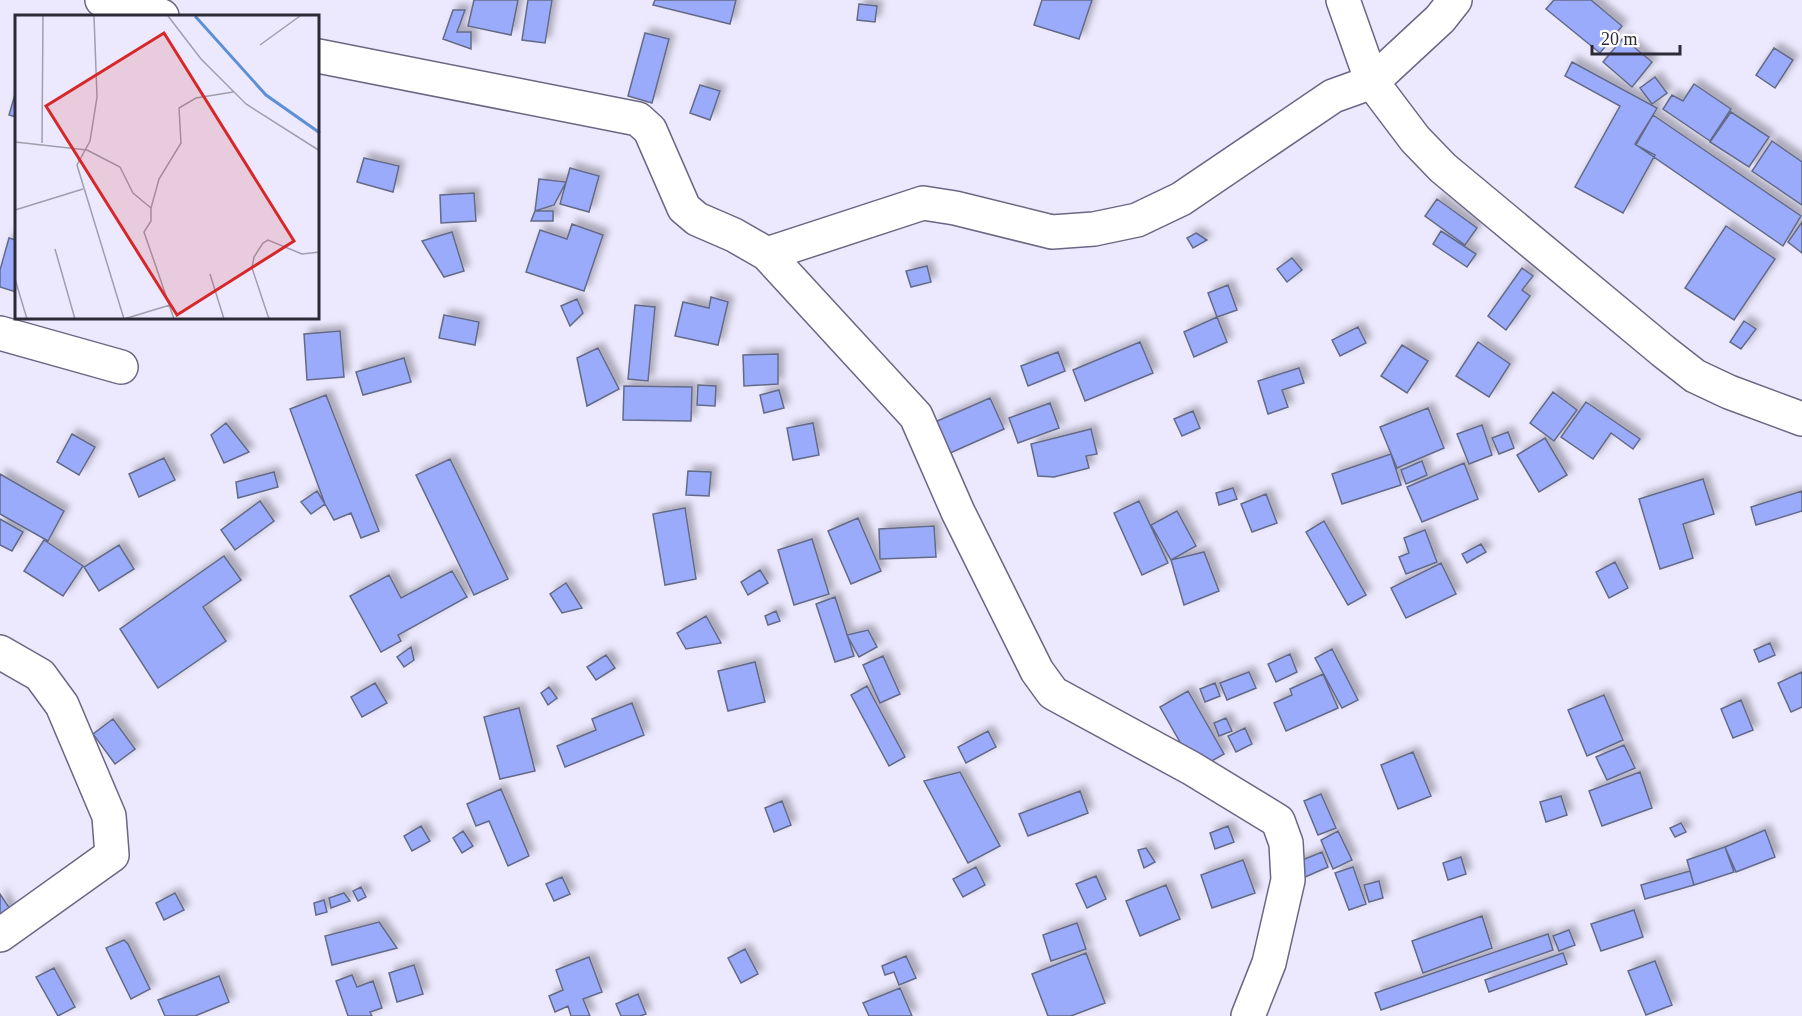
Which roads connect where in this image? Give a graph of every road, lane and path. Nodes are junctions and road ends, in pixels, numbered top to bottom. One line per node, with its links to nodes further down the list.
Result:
1 (102, 0): 4 (street)
2 (1343, 0): 6 (street)
3 (1455, 0): 6 (street)
4 (158, 15)
5 (320, 56): 7 (street)
6 (1372, 82): 7 (street); 10 (street)
7 (767, 254): 13 (street)
8 (0, 333): 9 (street)
9 (121, 367)
10 (1802, 419)
11 (0, 652): 12 (street)
12 (0, 935)
13 (1248, 1016)

